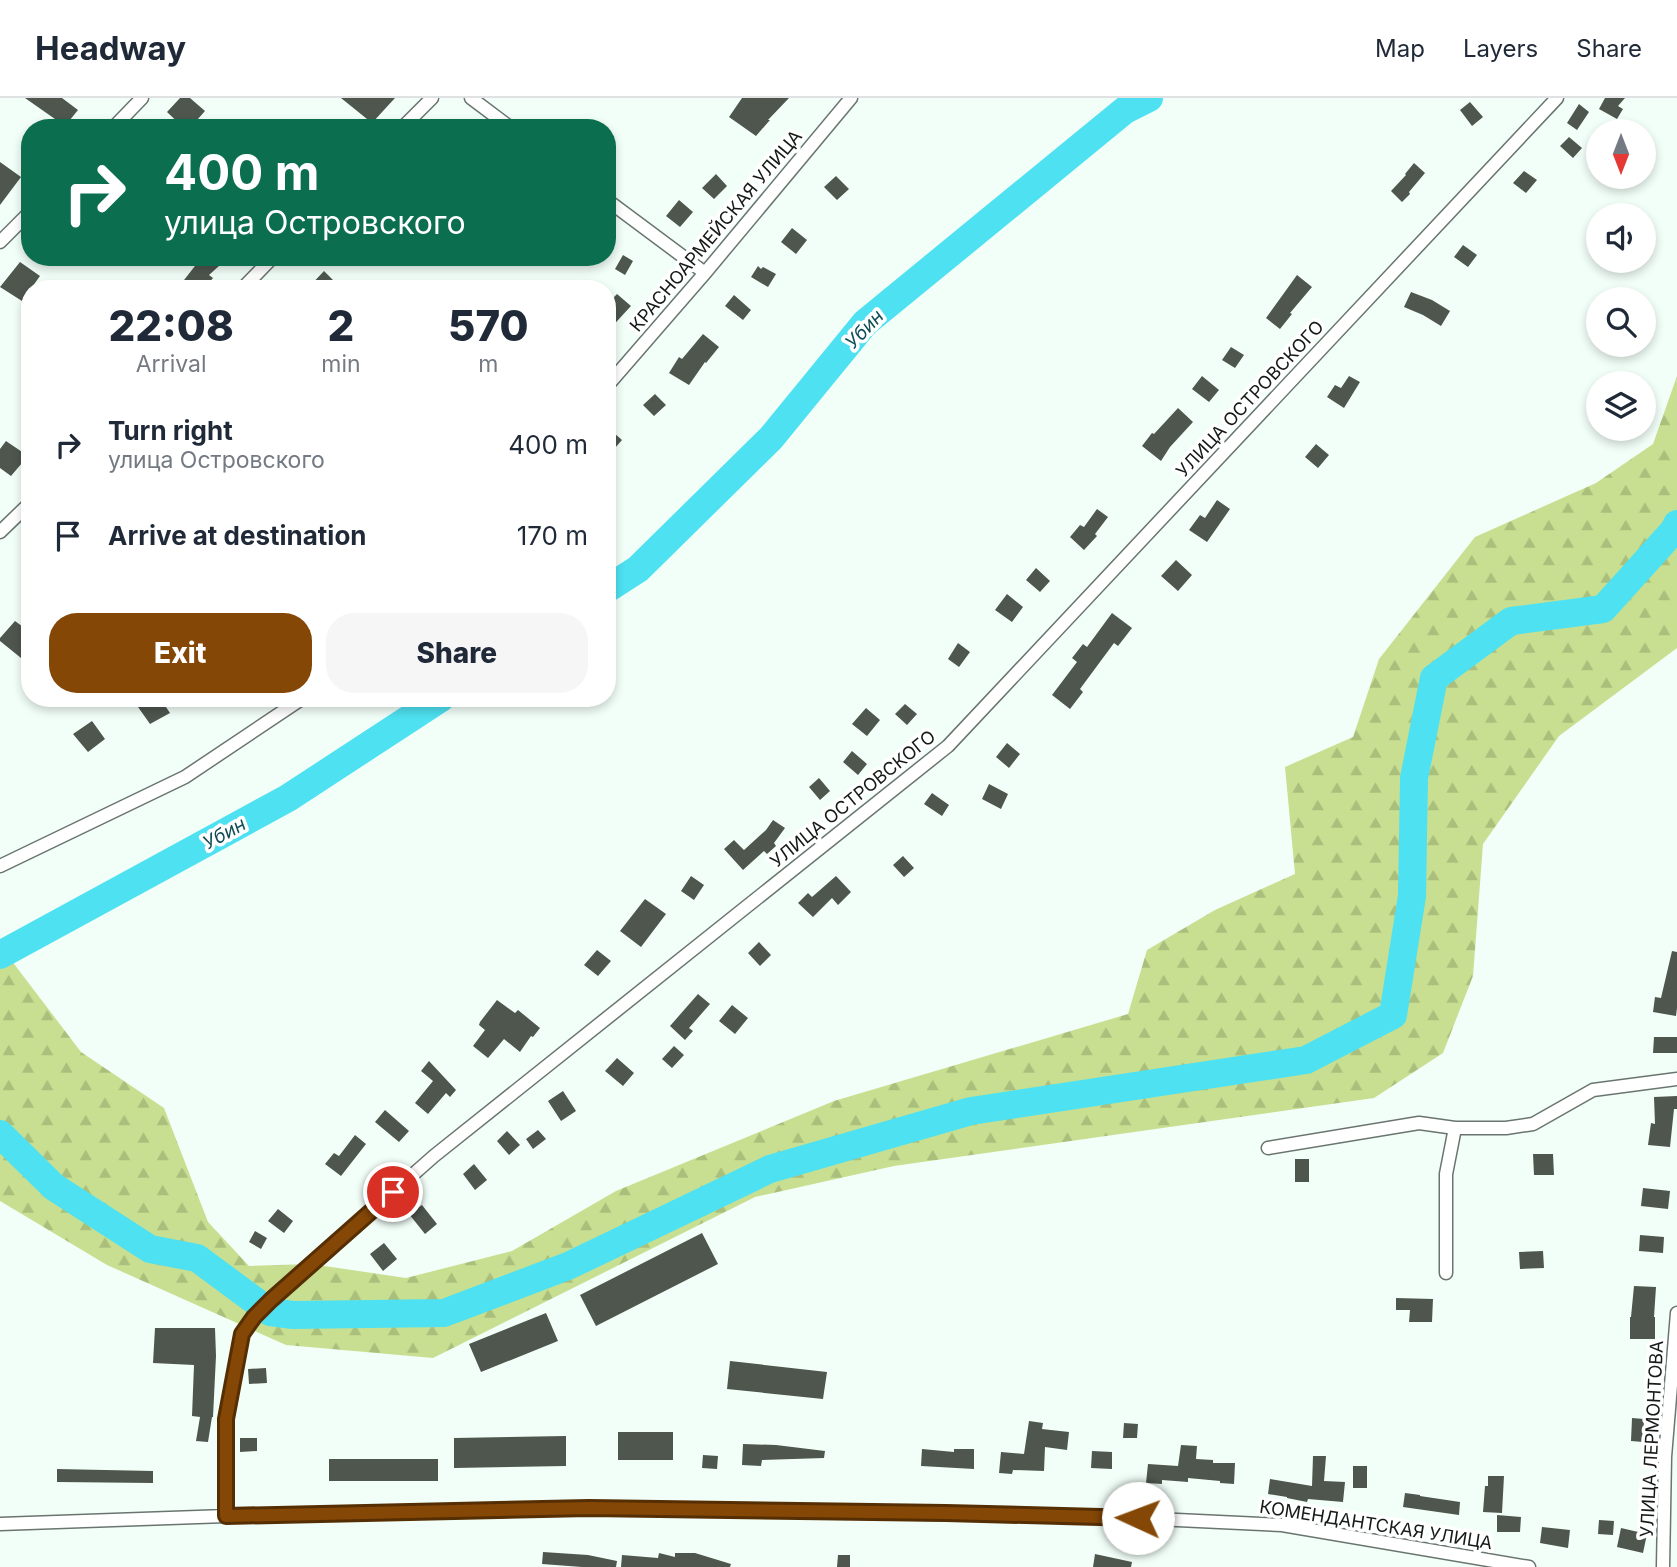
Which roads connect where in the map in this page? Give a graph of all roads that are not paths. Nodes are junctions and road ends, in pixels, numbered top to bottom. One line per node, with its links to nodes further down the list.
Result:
1 (142, 98): 6 (street)
2 (432, 98): 7 (street)
3 (471, 98): 8 (street)
4 (851, 98): 13 (street, КРАСНОАРМЕЙСКАЯ УЛИЦА)
5 (1557, 98): 25 (street, УЛИЦА ОСТРОВСКОГО)
6 (122, 119)
7 (411, 119)
8 (498, 119)
9 (616, 207): 13 (street)
10 (21, 221): 11 (street)
11 (0, 242)
12 (265, 266): 14 (street)
13 (705, 273): 15 (street, КРАСНОАРМЕЙСКАЯ УЛИЦА)
14 (251, 280)
15 (616, 376)
16 (21, 512): 17 (street)
17 (0, 533)
18 (290, 707): 19 (street)
19 (0, 866)
20 (1677, 1079): 21 (street)
21 (1455, 1128): 22 (street); 23 (street)
22 (1268, 1148)
23 (1446, 1273)
24 (1677, 1313): 28 (street, УЛИЦА ЛЕРМОНТОВА)
25 (226, 1516): 26 (street, КОМЕНДАНТСКАЯ УЛИЦА); 27 (street, КОМЕНДАНТСКАЯ УЛИЦА)
26 (0, 1524)
27 (1529, 1567)
28 (1663, 1567)

